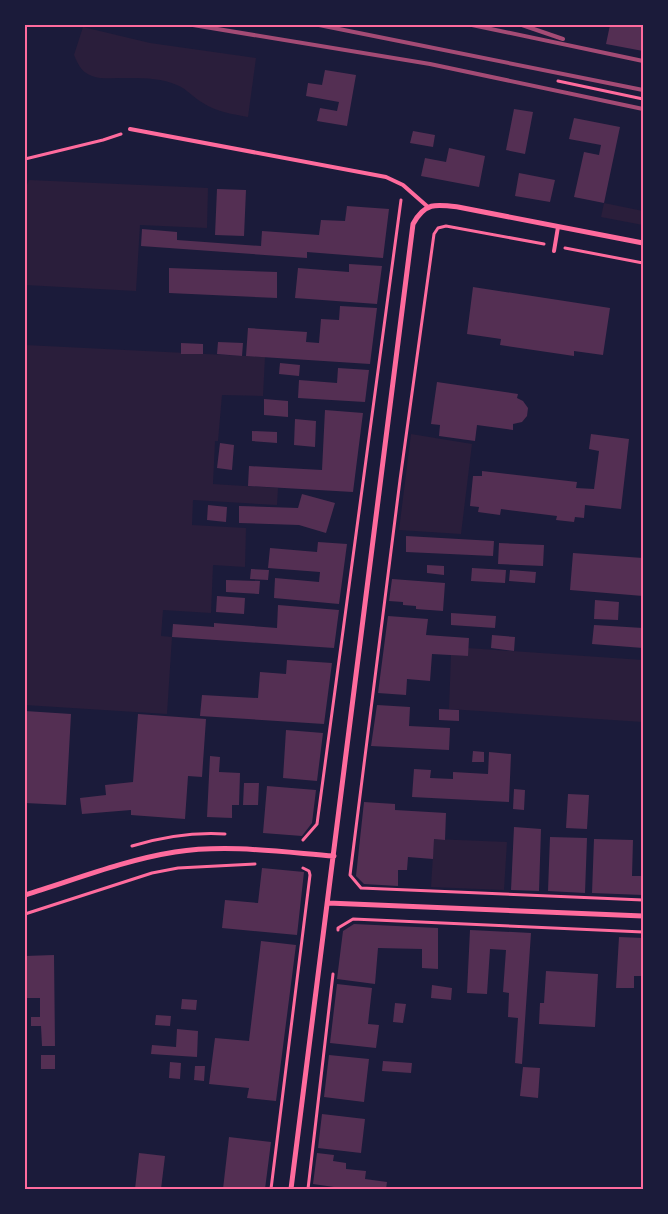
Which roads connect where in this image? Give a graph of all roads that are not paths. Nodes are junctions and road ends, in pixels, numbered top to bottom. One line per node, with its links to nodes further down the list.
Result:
1 (130, 129): 2 (lane)
2 (428, 207): 3 (street); 6 (street)
3 (558, 227): 4 (street); 5 (lane)
4 (643, 243)
5 (554, 251)
6 (334, 856): 7 (street); 8 (street)
7 (25, 895)
8 (328, 903): 9 (street); 10 (street)
9 (643, 916)
10 (291, 1189)

